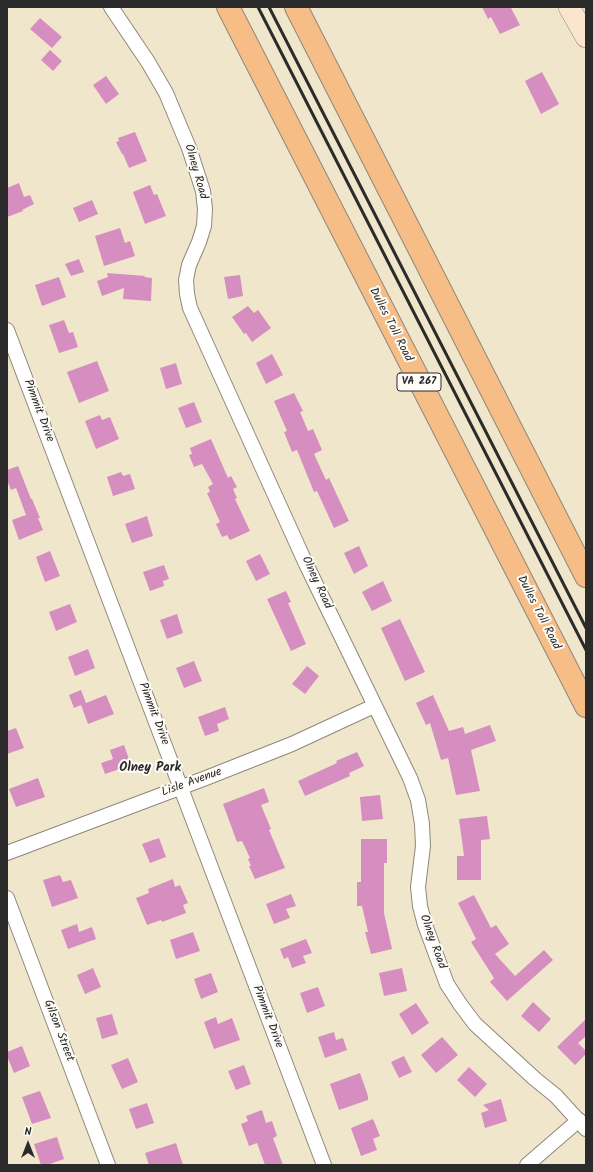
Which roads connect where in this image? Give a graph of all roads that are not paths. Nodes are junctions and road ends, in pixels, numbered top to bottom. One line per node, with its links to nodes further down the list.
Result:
1 (111, 7): 8 (street, Olney Road)
2 (228, 7): 9 (highway, Dulles Toll Road / VA 267)
3 (296, 7): 7 (highway)
4 (569, 7): 5 (main road)
5 (586, 37)
6 (7, 330): 10 (street, Pimmit Drive)
7 (586, 576)
8 (374, 706): 10 (street, Lisle Avenue); 13 (street, Olney Road)
9 (586, 706)
10 (181, 788): 11 (street, Lisle Avenue); 15 (street, Pimmit Drive)
11 (7, 852)
12 (7, 898): 14 (street, Gilson Street)
13 (582, 1124): 16 (street)
14 (108, 1165)
15 (324, 1165)
16 (527, 1165)

